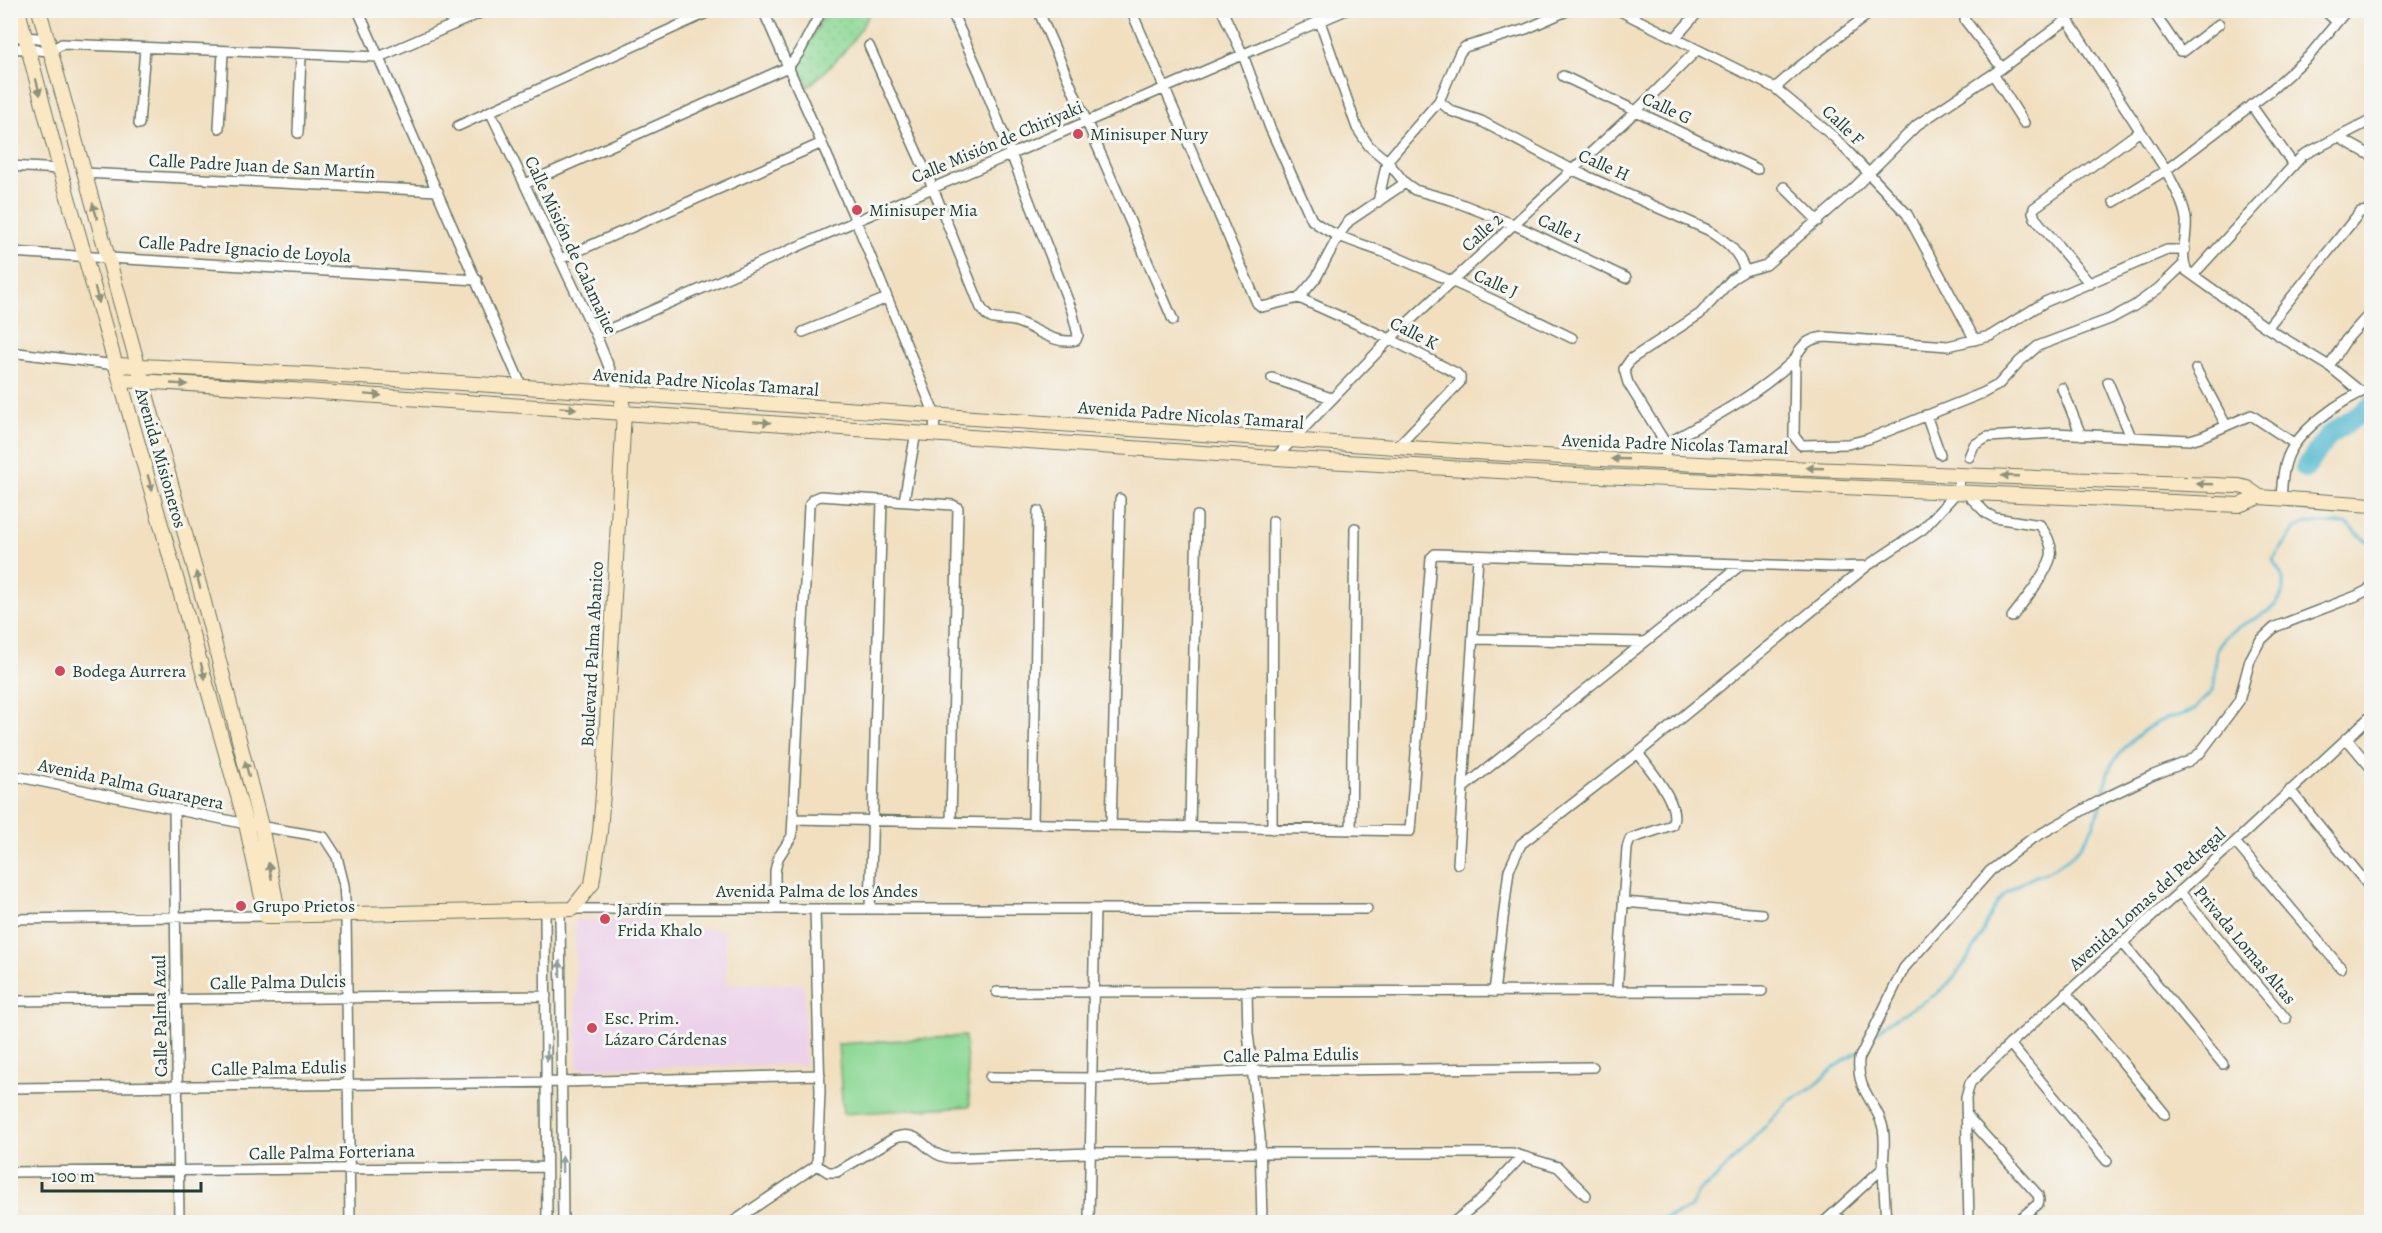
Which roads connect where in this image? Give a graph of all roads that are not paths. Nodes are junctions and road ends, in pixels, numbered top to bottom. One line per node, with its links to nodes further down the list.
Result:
1 (18, 10): 29 (street, Avenida Misioneros)
2 (39, 10): 30 (street, Avenida Misioneros)
3 (358, 10): 38 (street)
4 (487, 10): 38 (street)
5 (713, 10): 47 (street)
6 (763, 10): 39 (street)
7 (822, 10): 39 (street)
8 (951, 10): 59 (street)
9 (1038, 10): 50 (street)
10 (1131, 10): 43 (street)
11 (1222, 10): 37 (street, Calle J)
12 (1316, 10): 24 (street, Calle 1)
13 (1346, 10): 24 (street, Calle Misión de Chiriyaki)
14 (1569, 10): 45 (street)
15 (1618, 10): 28 (street, Calle F)
16 (1700, 10): 28 (street)
17 (1874, 10): 44 (street)
18 (2080, 10): 23 (street)
19 (2152, 10): 26 (street)
20 (2325, 10): 25 (street)
21 (2347, 10): 25 (street)
22 (1965, 20): 40 (street)
23 (2067, 20): 40 (street); 55 (street)
24 (1321, 22): 37 (street, Calle Misión de Chiriyaki); 61 (street, Calle 1)
25 (2337, 22): 46 (street)
26 (2219, 24)
27 (10, 36): 29 (street)
28 (1675, 38): 34 (street, Calle F)
29 (27, 43): 30 (street); 32 (street); 64 (street, Avenida Misioneros, one-way to 64)
30 (53, 44): 33 (street); 68 (street, Avenida Misioneros)
31 (869, 46): 73 (street)
32 (10, 48)
33 (145, 48): 35 (street); 52 (street)
34 (1697, 50): 44 (street, Calle F); 48 (street, Calle 2)
35 (223, 52): 36 (street); 54 (street)
36 (302, 55): 38 (street); 56 (street)
37 (1244, 55): 43 (street, Calle Misión de Chiriyaki); 81 (street, Calle J)
38 (379, 57): 74 (street)
39 (788, 67): 58 (street); 71 (street)
40 (2002, 68): 41 (street)
41 (1993, 74): 51 (street); 69 (street)
42 (1563, 76): 48 (street, Calle G)
43 (1166, 88): 50 (street, Calle Misión de Chiriyaki); 95 (street)
44 (1775, 88): 69 (street, Calle F)
45 (1438, 101): 61 (street); 66 (street, Calle H)
46 (2251, 105): 62 (street); 67 (street)
47 (490, 111): 53 (street); 71 (street, Calle Misión de Calamajue)
48 (1636, 111): 65 (street, Calle G); 66 (street, Calle 2)
49 (2372, 120): 57 (street)
50 (1087, 122): 59 (street, Calle Misión de Chiriyaki); 97 (street)
51 (2024, 123)
52 (139, 124)
53 (458, 126)
54 (219, 128)
55 (2140, 131): 67 (street); 93 (street)
56 (298, 133)
57 (2338, 137): 60 (street); 62 (street)
58 (822, 144): 78 (street); 86 (street)
59 (1011, 154): 73 (street, Calle Misión de Chiriyaki); 73 (street)
60 (2372, 156)
61 (1387, 161): 70 (street, Calle 1); 75 (street)
62 (2293, 164): 89 (street)
63 (10, 166): 64 (street)
64 (60, 169): 84 (street, Avenida Misioneros)
65 (1757, 169)
66 (1573, 170): 80 (street, Calle 2); 88 (street, Calle H)
67 (2166, 170): 76 (street); 82 (street)
68 (84, 173): 74 (street, Calle Padre Juan de San Martín); 85 (street, Avenida Misioneros, one-way to 68)
69 (1868, 174): 79 (street); 103 (street, Calle F)
70 (1405, 183): 75 (street); 80 (street, Calle 1)
71 (525, 184): 86 (street, Calle Misión de Calamajue)
72 (1784, 187): 79 (street)
73 (933, 188): 78 (street, Calle Misión de Chiriyaki)
74 (438, 191): 91 (street)
75 (1378, 202): 81 (street)
76 (2114, 202)
77 (2372, 211): 98 (street)
78 (856, 221): 94 (street); 100 (street, Calle Misión de Chiriyaki)
79 (1818, 221): 88 (street)
80 (1515, 225): 90 (street, Calle 1); 92 (street, Calle 2)
81 (1339, 235): 92 (street, Calle J); 95 (street)
82 (2185, 250): 87 (street); 93 (street)
83 (10, 252): 84 (street, Calle Padre Ignacio de Loyola)
84 (86, 256): 85 (street, Calle Padre Ignacio de Loyola); 106 (street, Avenida Misioneros, one-way to 106)
85 (109, 257): 91 (street, Calle Padre Ignacio de Loyola); 107 (street, Avenida Misioneros)
86 (560, 260): 100 (street, Calle Misión de Calamajue)
87 (2184, 264): 89 (street); 122 (street)
88 (1745, 271): 129 (street)
89 (2193, 275): 98 (street)
90 (1626, 278)
91 (477, 280): 114 (street)
92 (1452, 281): 101 (street, Calle J); 102 (street, Calle 2)
93 (2090, 284): 103 (street)
94 (887, 298): 99 (street); 121 (street)
95 (1299, 298): 102 (street, Calle K)
96 (2372, 311): 108 (street)
97 (1173, 320)
98 (2267, 328): 108 (street)
99 (803, 332)
100 (596, 335): 118 (street, Calle Misión de Calamajue)
101 (1572, 338)
102 (1390, 339): 119 (street, Calle 2); 131 (street, Calle K)
103 (1975, 340): 105 (street)
104 (10, 352): 106 (street)
105 (1795, 359): 122 (street); 129 (street)
106 (116, 365): 107 (street, Avenida Padre Nicolas Tamaral); 111 (street, Avenida Misioneros)
107 (139, 366): 112 (street, Avenida Misioneros); 114 (street, Avenida Padre Nicolas Tamaral)
108 (2329, 366): 117 (street)
109 (2196, 369): 123 (street)
110 (1272, 378): 119 (street)
111 (120, 380): 112 (street, Avenida Padre Nicolas Tamaral); 166 (street, Avenida Misioneros, one-way to 166)
112 (143, 382): 120 (street, Avenida Padre Nicolas Tamaral, one-way to 120); 169 (street, Avenida Misioneros, one-way to 112)
113 (2108, 382): 127 (street)
114 (522, 387): 118 (street, Avenida Padre Nicolas Tamaral)
115 (2062, 388): 126 (street)
116 (2372, 388): 117 (street)
117 (2361, 392): 130 (street)
118 (620, 394): 120 (street, Boulevard Palma Abanico); 121 (street, Avenida Padre Nicolas Tamaral)
119 (1331, 398): 128 (street, Calle 2)
120 (624, 412): 124 (street, Avenida Padre Nicolas Tamaral, one-way to 124); 178 (street, Boulevard Palma Abanico)
121 (935, 415): 125 (street); 128 (street, Avenida Padre Nicolas Tamaral)
122 (1926, 415): 132 (street)
123 (2226, 425): 127 (street); 130 (street)
124 (916, 432): 125 (street, Avenida Padre Nicolas Tamaral); 142 (street)
125 (934, 433): 134 (street, Avenida Padre Nicolas Tamaral)
126 (2081, 435): 127 (street); 133 (street)
127 (2131, 437)
128 (1290, 440): 131 (street, Avenida Padre Nicolas Tamaral); 134 (street, Calle 2)
129 (1666, 444): 135 (street)
130 (2295, 444): 140 (street)
131 (1396, 448): 135 (street, Avenida Padre Nicolas Tamaral, one-way to 131)
132 (1940, 454)
133 (1969, 457)
134 (1275, 458): 137 (street, Avenida Padre Nicolas Tamaral)
135 (1665, 461): 136 (street, Avenida Padre Nicolas Tamaral, one-way to 135)
136 (1959, 474): 137 (street); 138 (street, Avenida Padre Nicolas Tamaral, one-way to 136)
137 (1961, 491): 138 (street, Avenida Padre Nicolas Tamaral); 150 (street); 152 (street)
138 (2260, 497): 140 (street, Avenida Padre Nicolas Tamaral)
139 (1120, 499): 168 (street)
140 (2281, 499): 143 (street, Avenida Padre Nicolas Tamaral)
141 (882, 500): 142 (street); 163 (street); 164 (street)
142 (904, 501): 165 (street)
143 (2372, 505)
144 (1038, 512): 167 (street)
145 (1197, 516): 170 (street)
146 (1273, 521): 171 (street)
147 (1355, 528): 172 (street)
148 (1478, 557): 149 (street); 153 (street); 172 (street)
149 (1742, 564): 150 (street); 154 (street)
150 (1867, 566): 157 (street)
151 (2372, 584): 225 (street)
152 (2012, 617)
153 (1473, 639): 154 (street); 160 (street)
154 (1644, 642): 160 (street)
155 (2372, 716): 156 (street, Avenida Lomas del Pedregal)
156 (2346, 738): 158 (street); 161 (street, Avenida Lomas del Pedregal)
157 (1638, 753): 177 (street); 196 (street)
158 (2372, 769)
159 (10, 776): 162 (street, Avenida Palma Guarapera)
160 (1463, 788): 174 (street)
161 (2290, 790): 173 (street, Avenida Lomas del Pedregal); 175 (street)
162 (174, 809): 166 (street, Avenida Palma Guarapera); 188 (street, Calle Palma Azul)
163 (793, 819): 164 (street); 179 (street)
164 (873, 820): 165 (street); 181 (street)
165 (951, 822): 167 (street)
166 (246, 824): 169 (street, Avenida Palma Guarapera); 187 (street, Avenida Misioneros)
167 (1032, 824): 168 (street)
168 (1111, 825): 170 (street)
169 (261, 826): 185 (street, Avenida Palma Guarapera); 187 (street, Avenida Misioneros, one-way to 169)
170 (1190, 827): 171 (street)
171 (1272, 829): 172 (street)
172 (1351, 830)
173 (2235, 842): 176 (street, Avenida Lomas del Pedregal); 191 (street)
174 (1458, 864)
175 (2372, 890)
176 (2179, 891): 190 (street, Avenida Lomas del Pedregal); 203 (street, Privada Lomas Altas)
177 (1624, 902): 186 (street); 197 (street)
178 (566, 909): 179 (street, Avenida Palma de los Andes); 184 (street, Avenida Palma de los Andes); 212 (street, one-way to 178)
179 (775, 909): 180 (street, Avenida Palma de los Andes)
180 (815, 909): 181 (street, Avenida Palma de los Andes); 208 (street)
181 (870, 909): 182 (street, Avenida Palma de los Andes)
182 (1095, 909): 183 (street, Avenida Palma de los Andes); 194 (street)
183 (1367, 909)
184 (545, 911): 185 (street, Avenida Palma de los Andes); 199 (street)
185 (346, 914): 187 (street, Avenida Palma de los Andes); 200 (street, Avenida Palma Guarapera)
186 (1762, 914)
187 (272, 916): 188 (street)
188 (175, 917): 189 (street); 201 (street, Calle Palma Azul)
189 (10, 919)
190 (2122, 942): 198 (street, Avenida Lomas del Pedregal); 205 (street)
191 (2341, 968)
192 (1762, 991): 197 (street)
193 (997, 992): 194 (street)
194 (1093, 992): 195 (street); 210 (street)
195 (1247, 992): 196 (street); 207 (street)
196 (1494, 992): 197 (street)
197 (1617, 992)
198 (2066, 993): 204 (street, Avenida Lomas del Pedregal); 216 (street)
199 (546, 996): 200 (street, Calle Palma Dulcis); 211 (street, one-way to 211)
200 (347, 997): 201 (street, Calle Palma Dulcis); 213 (street, Avenida Palma Guarapera)
201 (176, 1000): 202 (street, Calle Palma Dulcis); 214 (street, Calle Palma Azul)
202 (10, 1001)
203 (2286, 1019)
204 (2010, 1044): 217 (street, Avenida Lomas del Pedregal); 221 (street)
205 (2223, 1064)
206 (1593, 1067): 207 (street, Calle Palma Edulis)
207 (1252, 1071): 210 (street, Calle Palma Edulis); 219 (street)
208 (820, 1075): 212 (street); 222 (street)
209 (990, 1077): 210 (street, Calle Palma Edulis)
210 (1092, 1078): 218 (street)
211 (547, 1082): 212 (street, Calle Palma Edulis); 213 (street, Calle Palma Edulis); 223 (street)
212 (561, 1082): 233 (street, one-way to 212)
213 (348, 1084): 214 (street, Calle Palma Edulis); 224 (street, Avenida Palma Guarapera)
214 (177, 1086): 215 (street, Calle Palma Edulis); 226 (street, Calle Palma Azul)
215 (10, 1088)
216 (2165, 1114)
217 (1968, 1117): 241 (street, Avenida Lomas del Pedregal); 242 (street)
218 (1090, 1153): 219 (street); 222 (street); 235 (street)
219 (1260, 1154): 220 (street); 236 (street)
220 (1522, 1156): 228 (street); 237 (street)
221 (2107, 1161)
222 (817, 1165): 234 (street)
223 (546, 1167): 224 (street, Calle Palma Forteriana); 232 (street)
224 (349, 1168): 226 (street, Calle Palma Forteriana); 231 (street, Avenida Palma Guarapera)
225 (1883, 1168): 229 (street); 240 (street)
226 (178, 1170): 227 (street, Calle Palma Forteriana); 230 (street, Calle Palma Azul)
227 (10, 1172)
228 (1586, 1195)
229 (1834, 1214): 238 (street); 239 (street)
230 (179, 1222)
231 (350, 1222)
232 (547, 1222)
233 (563, 1222)
234 (733, 1222)
235 (1089, 1222)
236 (1262, 1222)
237 (1454, 1222)
238 (1824, 1222)
239 (1843, 1222)
240 (1886, 1222)
241 (1969, 1222)
242 (2016, 1222)

